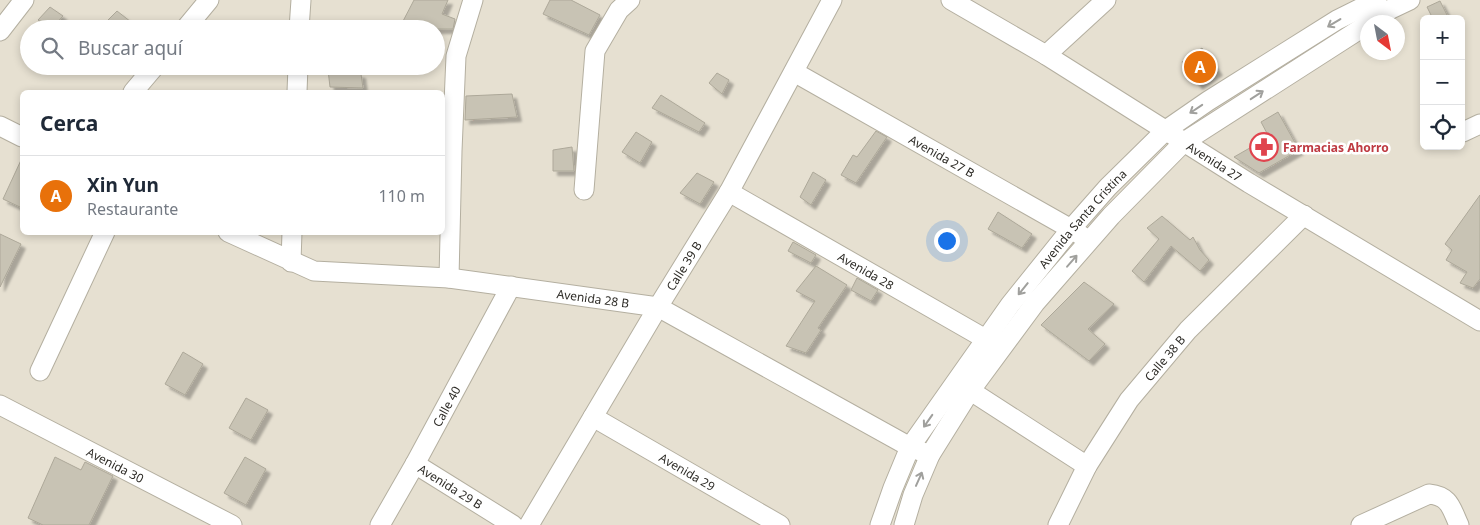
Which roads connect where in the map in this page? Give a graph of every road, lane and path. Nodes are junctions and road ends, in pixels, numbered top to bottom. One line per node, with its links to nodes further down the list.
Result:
1 (24, 0): 15 (street)
2 (209, 0): 12 (street)
3 (301, 0): 13 (street)
4 (473, 0): 35 (street)
5 (832, 0): 17 (street, Calle 39 B)
6 (951, 0): 16 (street, Avenida 27)
7 (1106, 0): 16 (street)
8 (1376, 0): 23 (street, Avenida Santa Cristina, one-way to 23)
9 (1410, 0): 11 (street, Avenida Santa Cristina)
10 (619, 3): 26 (street)
11 (1382, 15)
12 (192, 20)
13 (300, 20)
14 (1360, 29): 25 (street, Avenida Santa Cristina, one-way to 14)
15 (0, 31)
16 (1046, 56): 23 (street, Avenida 27)
17 (794, 72): 27 (street, Calle 39 B); 29 (street, Avenida 27 B)
18 (147, 75): 20 (street)
19 (298, 75): 21 (street)
20 (135, 90)
21 (297, 90)
22 (1480, 124): 24 (street)
23 (1166, 130): 25 (street, Avenida 27); 29 (street, Avenida Santa Cristina)
24 (1465, 131)
25 (1184, 142): 28 (street, Avenida 27); 33 (street, Avenida Santa Cristina)
26 (584, 190)
27 (729, 192): 37 (street, Calle 39 B); 39 (street, Avenida 28)
28 (1304, 215): 38 (street, Avenida 27); 47 (street, Calle 38 B)
29 (1072, 229): 33 (street, Avenida 27 B); 39 (street, Avenida Santa Cristina, one-way to 39)
30 (105, 235): 40 (street)
31 (234, 235): 34 (street, Avenida 28 B)
32 (292, 235): 34 (street)
33 (1089, 241): 39 (street, Avenida Santa Cristina, one-way to 33)
34 (291, 262): 35 (street, Avenida 28 B)
35 (449, 278): 36 (street, Avenida 28 B)
36 (511, 286): 37 (street, Avenida 28 B); 46 (street, Calle 40)
37 (658, 307): 43 (street, Calle 39 B); 44 (street, Avenida 28 B)
38 (1480, 321)
39 (994, 343): 41 (street, Avenida Santa Cristina)
40 (40, 371)
41 (963, 386): 44 (street, Avenida Santa Cristina, one-way to 44); 45 (street, Avenida Santa Cristina); 47 (street)
42 (0, 405): 48 (street, Avenida 30)
43 (593, 417): 51 (street, Calle 39 B); 52 (street, Avenida 29)
44 (910, 447): 45 (street, Avenida 28 B); 53 (street, Avenida Santa Cristina)
45 (930, 456): 54 (street, Avenida Santa Cristina, one-way to 45)
46 (415, 464): 49 (street, Calle 40); 50 (street, Avenida 29 B)
47 (1087, 466): 55 (street, Calle 38 B)
48 (232, 525)
49 (380, 525)
50 (513, 525)
51 (529, 525)
52 (780, 525)
53 (880, 525)
54 (904, 525)
55 (1058, 525)
56 (1361, 525): 57 (street)
57 (1460, 525)

